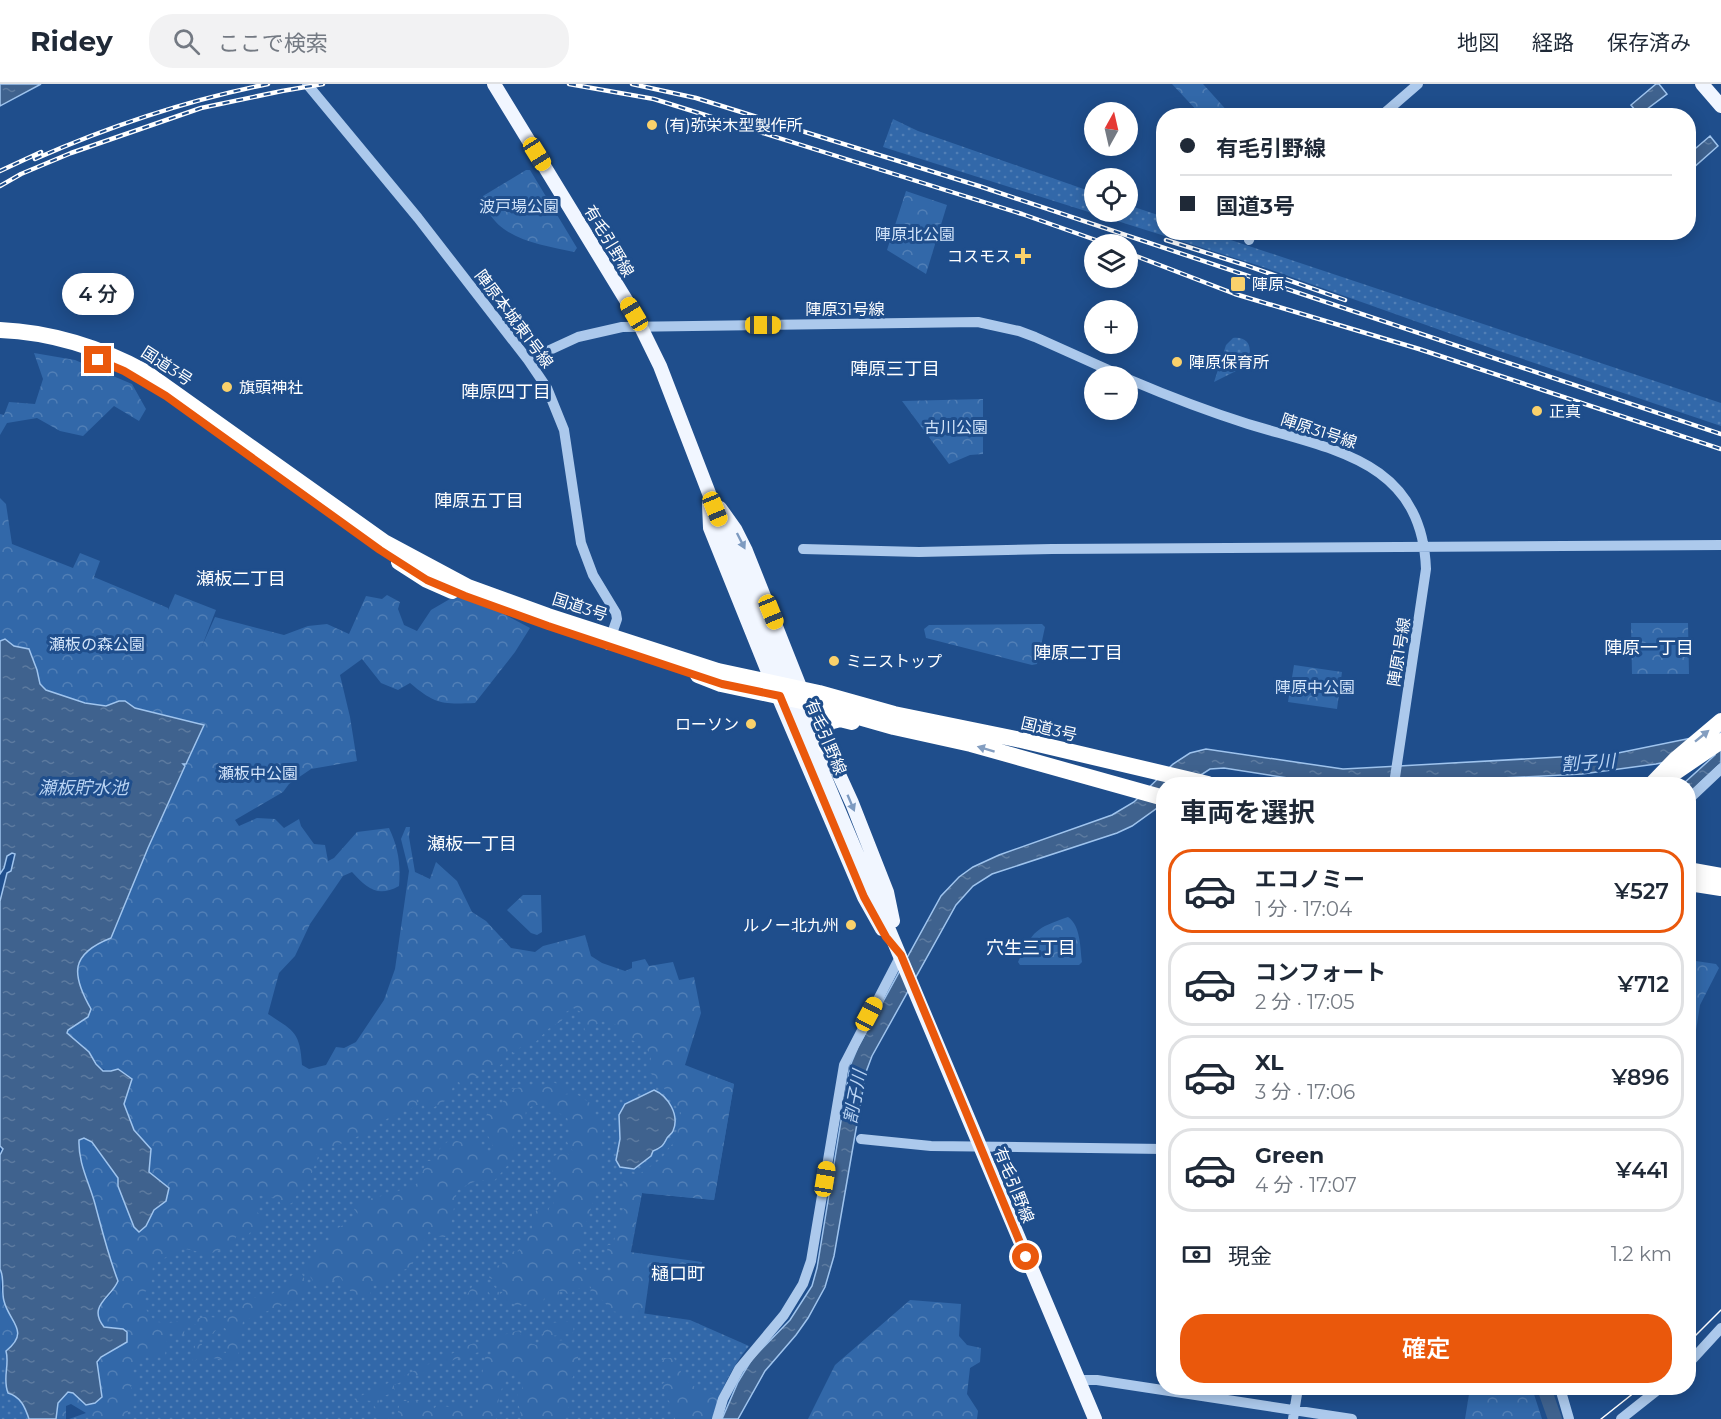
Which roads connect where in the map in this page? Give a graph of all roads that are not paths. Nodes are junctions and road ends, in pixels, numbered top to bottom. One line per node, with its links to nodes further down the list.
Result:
1 (307, 84): 12 (street, 陣原本城東1号線)
2 (494, 84): 9 (main road, 有毛引野線)
3 (1418, 84): 8 (street)
4 (1702, 84): 7 (main road)
5 (1710, 84): 6 (main road)
6 (1721, 96)
7 (1721, 106)
8 (1390, 108)
9 (641, 326): 12 (street, 陣原31号線); 13 (street, 陣原31号線); 15 (main road, 有毛引野線)
10 (0, 330): 19 (highway, 国道3号)
11 (0, 340): 19 (highway, 国道3号)
12 (528, 360): 19 (street, 陣原本城東1号線)
13 (1100, 366)
14 (1138, 383): 17 (street, 陣原31号線)
15 (708, 492): 20 (main road); 21 (main road, one-way to 21); 39 (main road, 有毛引野線)
16 (1721, 545): 17 (street)
17 (1425, 547): 18 (street); 27 (street, 陣原1号線)
18 (803, 549)
19 (610, 641): 20 (highway, 国道3号)
20 (776, 689): 21 (highway, 国道3号); 39 (main road)
21 (803, 695): 23 (highway, 国道3号); 25 (main road); 30 (highway, 国道3号)
22 (1721, 721): 28 (highway, one-way to 22)
23 (894, 727): 25 (highway); 32 (highway, 国道3号, one-way to 23)
24 (1721, 741): 29 (highway)
25 (826, 746): 39 (main road, one-way to 39)
26 (1718, 772): 33 (street)
27 (1395, 777)
28 (1660, 777)
29 (1664, 777)
30 (1156, 779)
31 (1156, 783): 32 (highway)
32 (1143, 788): 34 (highway, 国道3号)
33 (1696, 792)
34 (1156, 794)
35 (1696, 871): 36 (highway)
36 (1721, 876)
37 (1696, 884): 38 (highway)
38 (1721, 888)
39 (902, 960): 41 (main road, 有毛引野線); 52 (street)
40 (861, 1139): 41 (street)
41 (981, 1147): 42 (street); 45 (main road, 有毛引野線)
42 (1156, 1149)
43 (1721, 1328): 44 (street)
44 (1696, 1355)
45 (1079, 1380): 46 (street); 53 (main road, 有毛引野線)
46 (1156, 1390)
47 (1183, 1395): 51 (street)
48 (1297, 1395): 51 (street)
49 (1562, 1395): 55 (street)
50 (1651, 1395): 56 (street)
51 (1293, 1415): 54 (street)
52 (717, 1419)
53 (1095, 1419)
54 (1352, 1419)
55 (1569, 1419)
56 (1621, 1419)

